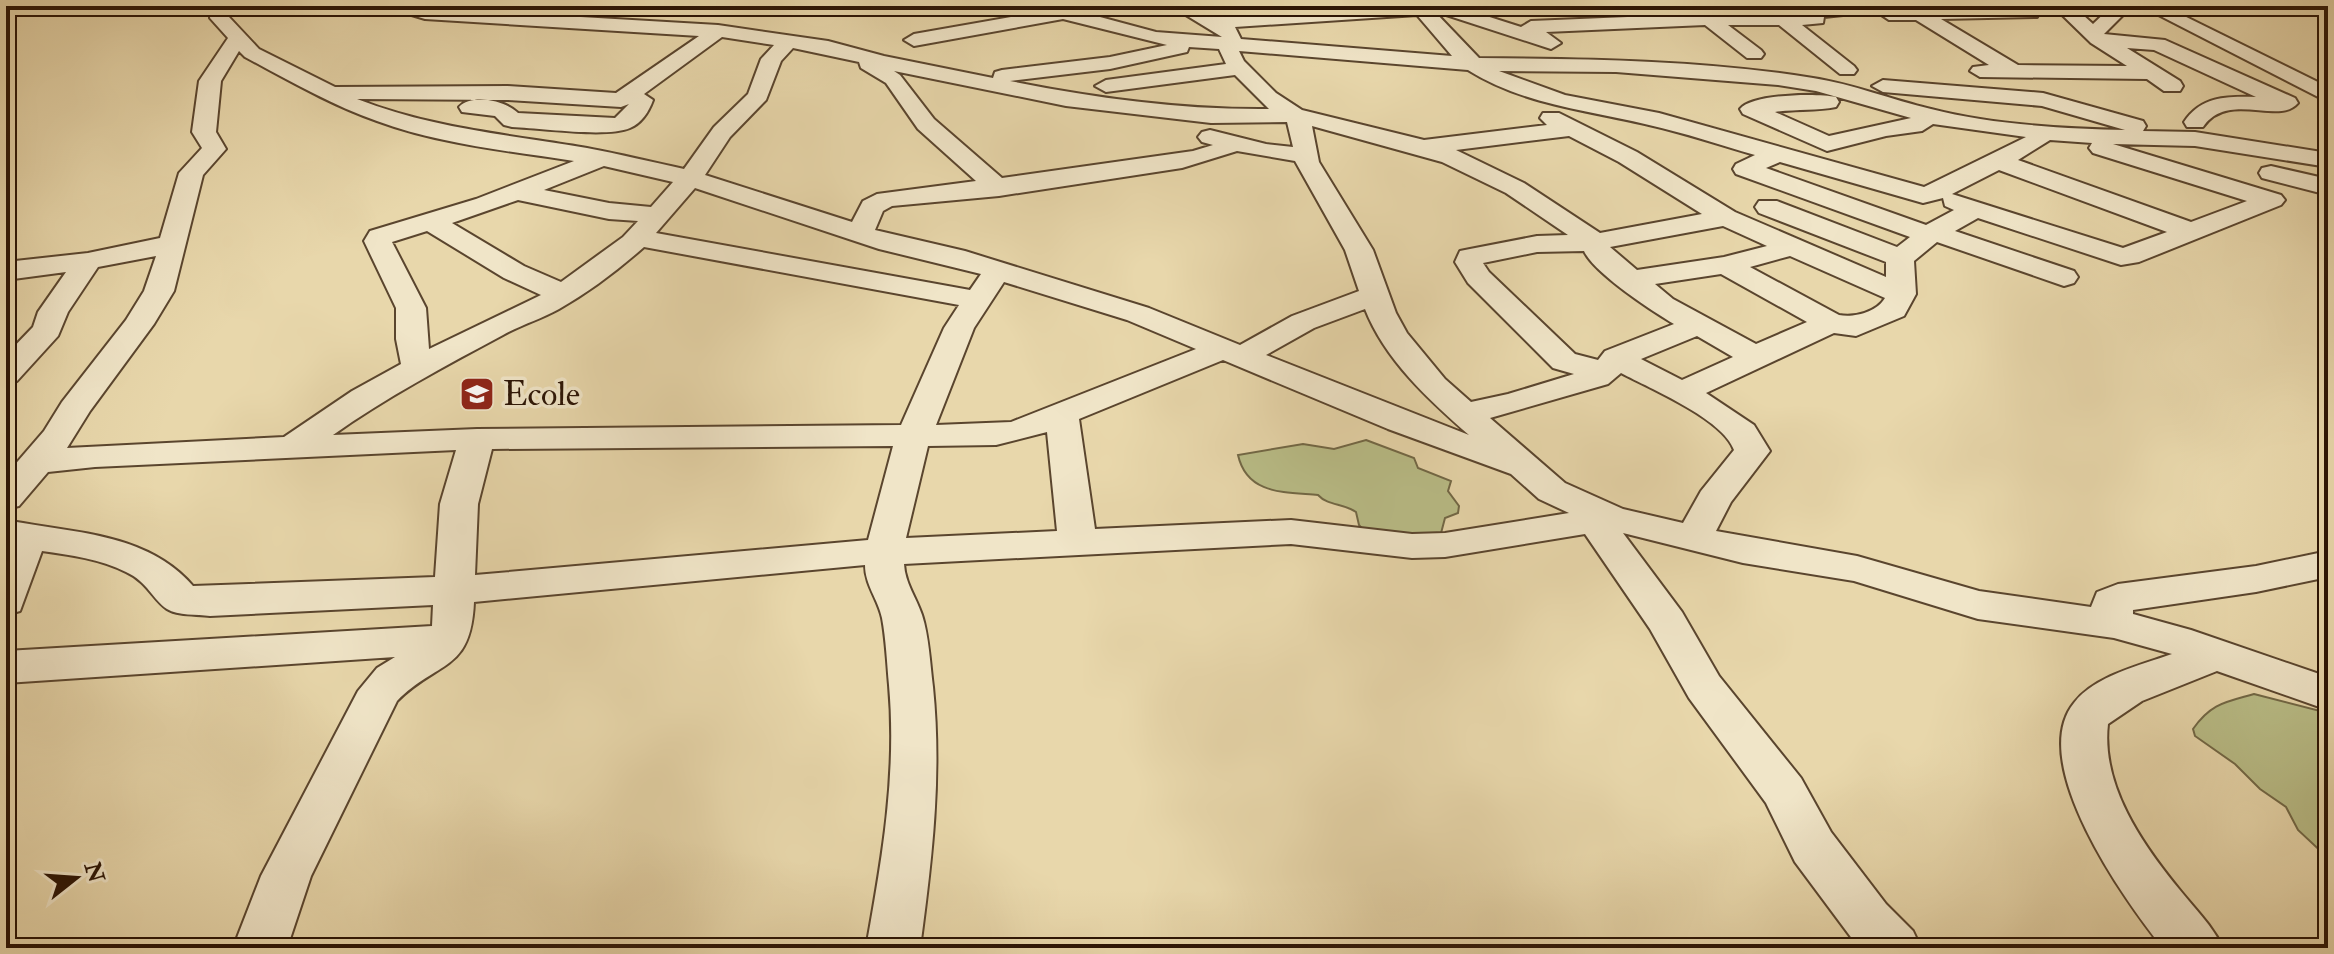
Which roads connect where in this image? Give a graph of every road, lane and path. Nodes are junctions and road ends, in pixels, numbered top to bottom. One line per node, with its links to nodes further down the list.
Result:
1 (6, 6): 2 (street)
2 (13, 6)
3 (220, 6): 29 (street)
4 (402, 6): 17 (street)
5 (794, 6): 15 (street); 33 (street)
6 (1037, 6): 19 (street)
7 (1179, 6): 26 (street)
8 (1763, 6): 21 (street)
9 (1854, 6): 21 (street)
10 (2062, 6): 27 (street)
11 (2123, 6): 27 (street)
12 (2150, 6): 53 (street)
13 (1113, 7): 19 (street)
14 (1426, 7): 23 (street); 32 (street); 44 (street)
15 (662, 8)
16 (1899, 10): 31 (street); 31 (street); 31 (street)
17 (477, 11): 25 (street)
18 (1703, 12): 21 (street); 24 (street); 40 (street)
19 (1063, 13): 30 (street); 34 (street)
20 (1242, 13): 23 (street); 26 (street)
21 (1801, 14): 39 (street); 39 (street)
22 (936, 17): 34 (street)
23 (1322, 17): 41 (street)
24 (1644, 22): 28 (street); 35 (street)
25 (718, 31): 33 (street); 63 (street)
26 (1220, 33): 30 (street); 41 (street); 42 (street); 46 (street)
27 (2094, 35): 51 (street); 52 (street)
28 (1623, 36): 32 (street); 47 (street)
29 (239, 38): 63 (street); 106 (street)
30 (1155, 38): 42 (street)
31 (1943, 38): 36 (street); 55 (street)
32 (1541, 39): 45 (street)
33 (774, 40): 38 (street); 89 (street)
34 (914, 40): 43 (street)
35 (1668, 45)
36 (1975, 46): 37 (street); 50 (street)
37 (2017, 47)
38 (848, 52): 43 (street); 93 (street)
39 (1848, 52): 49 (street); 55 (street)
40 (1754, 54)
41 (1390, 57): 44 (street)
42 (1130, 59): 57 (street)
43 (881, 62): 57 (street)
44 (1474, 64): 45 (street); 58 (street)
45 (1616, 66): 47 (street)
46 (1240, 68): 62 (street); 70 (street)
47 (1650, 68): 48 (street)
48 (1680, 71): 49 (street); 59 (street)
49 (1709, 72): 56 (street)
50 (2015, 72): 51 (street); 55 (street)
51 (2149, 72): 52 (street); 67 (street)
52 (2215, 72): 53 (street); 80 (street)
53 (2280, 72): 54 (street); 61 (street)
54 (2328, 72)
55 (1978, 75): 60 (street)
56 (1778, 79): 60 (street); 65 (street)
57 (972, 80): 62 (street)
58 (1529, 91): 69 (street); 74 (street)
59 (1692, 91): 64 (street); 69 (street)
60 (2005, 95): 67 (street)
61 (2328, 95)
62 (1054, 97): 68 (street)
63 (340, 98): 84 (street)
64 (1801, 101): 65 (street); 73 (street)
65 (1875, 102): 71 (street)
66 (2328, 102): 80 (street)
67 (2066, 104): 75 (street)
68 (1129, 108): 70 (street); 79 (street)
69 (1611, 112): 82 (street)
70 (1294, 115): 81 (street); 83 (street)
71 (1929, 116): 73 (street); 76 (street)
72 (2195, 122): 75 (street); 80 (street); 80 (street)
73 (1904, 126): 87 (street)
74 (1571, 129): 81 (street); 99 (street)
75 (2145, 129): 78 (street)
76 (2042, 132): 77 (street); 85 (street)
77 (2077, 137): 78 (street); 88 (street)
78 (2171, 137): 80 (street)
79 (1234, 143): 83 (street); 93 (street)
80 (2304, 143)
81 (1424, 147): 105 (street)
82 (1777, 154): 87 (street); 104 (street)
83 (1305, 155): 117 (street)
84 (601, 159): 89 (street); 94 (street)
85 (1997, 161): 90 (street); 95 (street)
86 (2080, 169): 90 (street)
87 (1842, 171): 95 (street)
88 (2193, 174): 91 (street); 96 (street)
89 (690, 178): 101 (street); 103 (street)
90 (2053, 182): 96 (street)
91 (2221, 182): 92 (street); 102 (street)
92 (2328, 187)
93 (999, 188): 103 (street)
94 (516, 192): 100 (street); 101 (street)
95 (1934, 193): 98 (street)
96 (2118, 205): 102 (street)
97 (1768, 207): 108 (street)
98 (1975, 209): 102 (street); 104 (street)
99 (1726, 218): 105 (street); 107 (street)
100 (431, 222): 115 (street); 123 (street)
101 (648, 226): 114 (street); 115 (street)
102 (2192, 232)
103 (860, 233): 114 (street)
104 (1931, 234): 108 (street); 112 (street)
105 (1595, 242): 113 (street); 122 (street)
106 (173, 244): 109 (street); 131 (street)
107 (1789, 248): 110 (street); 116 (street)
108 (1900, 258): 116 (street)
109 (88, 261): 111 (street); 124 (street)
110 (1725, 265): 113 (street); 118 (street)
111 (6, 271)
112 (2064, 277)
113 (1629, 280): 119 (street)
114 (987, 285): 120 (street); 128 (street)
115 (563, 294): 123 (street)
116 (1901, 294): 118 (street)
117 (1374, 295): 120 (street); 126 (street)
118 (1831, 323): 121 (street)
119 (1696, 326): 121 (street); 122 (street)
120 (1235, 352): 127 (street); 132 (street)
121 (1756, 357): 125 (street)
122 (1608, 365): 125 (street); 126 (street)
123 (418, 368): 130 (street)
124 (6, 374)
125 (1680, 392): 135 (street)
126 (1467, 413): 132 (street)
127 (1062, 415): 128 (street); 136 (street)
128 (914, 437): 129 (street); 138 (street)
129 (477, 439): 130 (street); 140 (street)
130 (292, 447): 131 (street)
131 (37, 462): 133 (street)
132 (1524, 468): 134 (street)
133 (6, 498)
134 (1603, 519): 135 (street); 136 (street); 149 (street)
135 (1694, 538): 142 (street)
136 (1078, 544): 138 (street)
137 (13, 548): 140 (street); 141 (street)
138 (884, 552): 140 (street); 148 (street)
139 (2328, 564): 142 (street)
140 (456, 590): 143 (street)
141 (6, 601)
142 (2114, 624): 144 (street)
143 (447, 640): 145 (street); 147 (street)
144 (2215, 655): 146 (street); 150 (street)
145 (6, 667)
146 (2328, 694)
147 (260, 948)
148 (893, 948)
149 (1894, 948)
150 (2196, 948)

